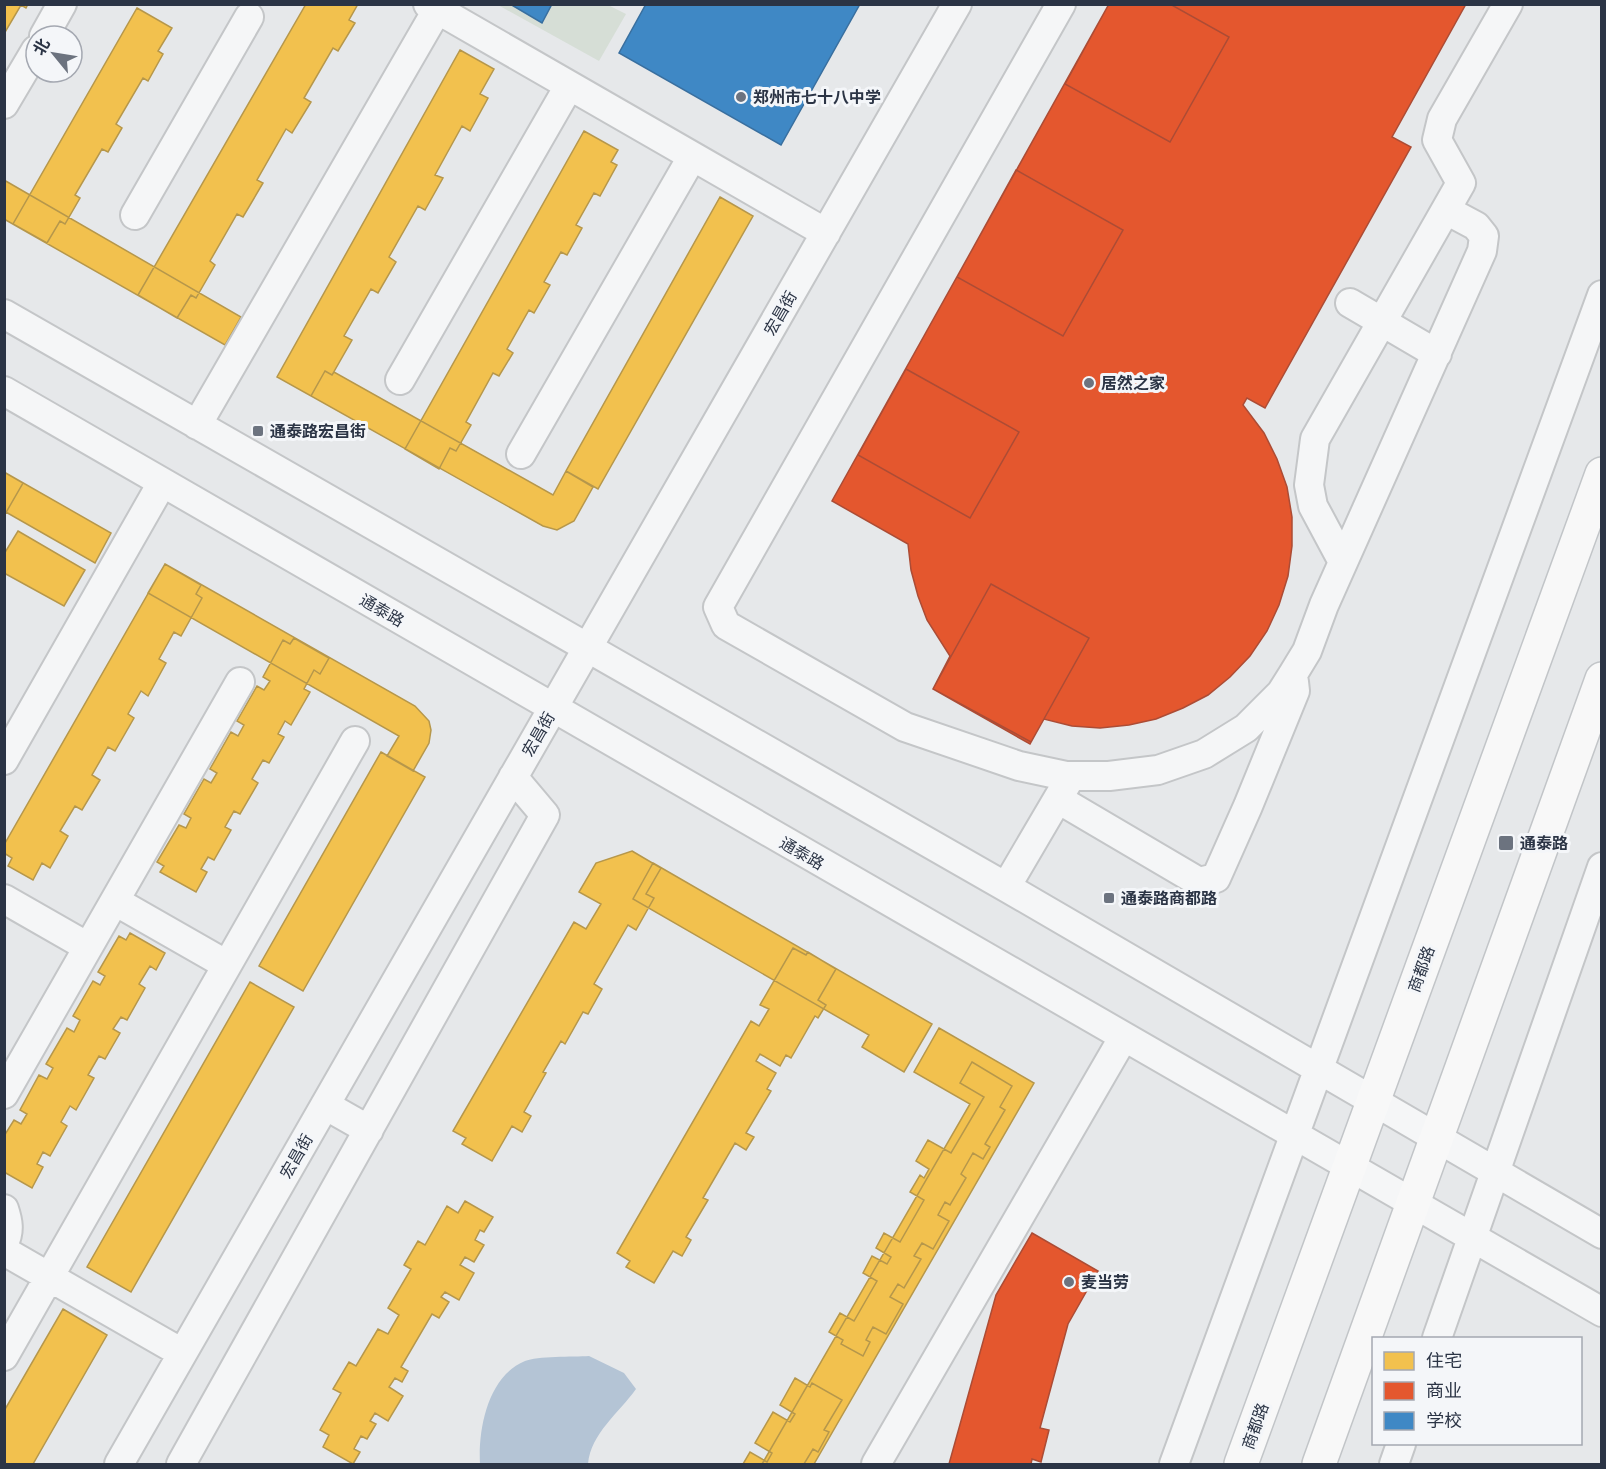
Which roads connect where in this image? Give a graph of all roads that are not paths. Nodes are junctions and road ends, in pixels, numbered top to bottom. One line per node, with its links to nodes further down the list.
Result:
1 (62, 4): 7 (street)
2 (957, 4): 14 (street, 宏昌街)
3 (1061, 4): 35 (street)
4 (1508, 4): 12 (street)
5 (432, 7): 9 (street); 22 (street)
6 (244, 9): 13 (street)
7 (51, 24)
8 (24, 70): 10 (street)
9 (569, 86): 11 (street); 20 (street)
10 (4, 104)
11 (692, 156): 14 (street); 23 (street)
12 (1446, 210): 18 (street); 19 (street)
13 (135, 215)
14 (826, 233): 27 (street, 宏昌街)
15 (1602, 295): 43 (street)
16 (1350, 303): 18 (street)
17 (4, 314): 22 (street)
18 (1382, 322): 19 (street); 26 (street)
19 (1437, 354): 26 (street)
20 (400, 380)
21 (4, 391): 25 (street, 通泰路)
22 (197, 425): 27 (street)
23 (521, 454)
24 (1602, 474): 45 (main road, 商都路)
25 (162, 483): 31 (street, 通泰路); 33 (street)
26 (1343, 562): 28 (street)
27 (587, 648): 31 (street, 宏昌街); 37 (street)
28 (1293, 674): 35 (street); 35 (street)
29 (1602, 680): 49 (main road)
30 (240, 682): 39 (street)
31 (552, 708): 34 (street, 宏昌街); 42 (street, 通泰路)
32 (355, 741): 41 (street)
33 (4, 760)
34 (513, 777): 46 (street, 宏昌街); 47 (street)
35 (1064, 787): 37 (street)
36 (1602, 867): 51 (street)
37 (1006, 887): 43 (street)
38 (4, 899): 40 (street)
39 (115, 901): 40 (street); 41 (street)
40 (88, 947): 44 (street)
41 (227, 965): 58 (street)
42 (1123, 1038): 48 (street, 通泰路); 66 (street)
43 (1319, 1069): 45 (street); 48 (street)
44 (4, 1094)
45 (1373, 1101): 49 (street); 50 (main road, 商都路)
46 (325, 1105): 47 (street); 61 (street, 宏昌街)
47 (369, 1130): 65 (street)
48 (1294, 1136): 50 (street, 通泰路); 67 (street)
49 (1437, 1138): 51 (street); 52 (main road)
50 (1349, 1168): 52 (street, 通泰路); 68 (main road, 商都路)
51 (1495, 1172): 54 (street); 55 (street)
52 (1413, 1204): 55 (street, 通泰路); 69 (main road)
53 (4, 1209): 56 (street)
54 (1602, 1234)
55 (1472, 1238): 59 (street, 通泰路); 60 (street)
56 (4, 1243)
57 (4, 1251): 58 (street)
58 (49, 1277): 61 (street); 62 (street)
59 (1602, 1312)
60 (1437, 1337)
61 (182, 1353): 64 (street, 宏昌街)
62 (4, 1356)
63 (1400, 1445): 70 (street)
64 (118, 1464)
65 (181, 1464)
66 (876, 1464)
67 (1174, 1464)
68 (1241, 1464)
69 (1319, 1464)
70 (1394, 1464)

